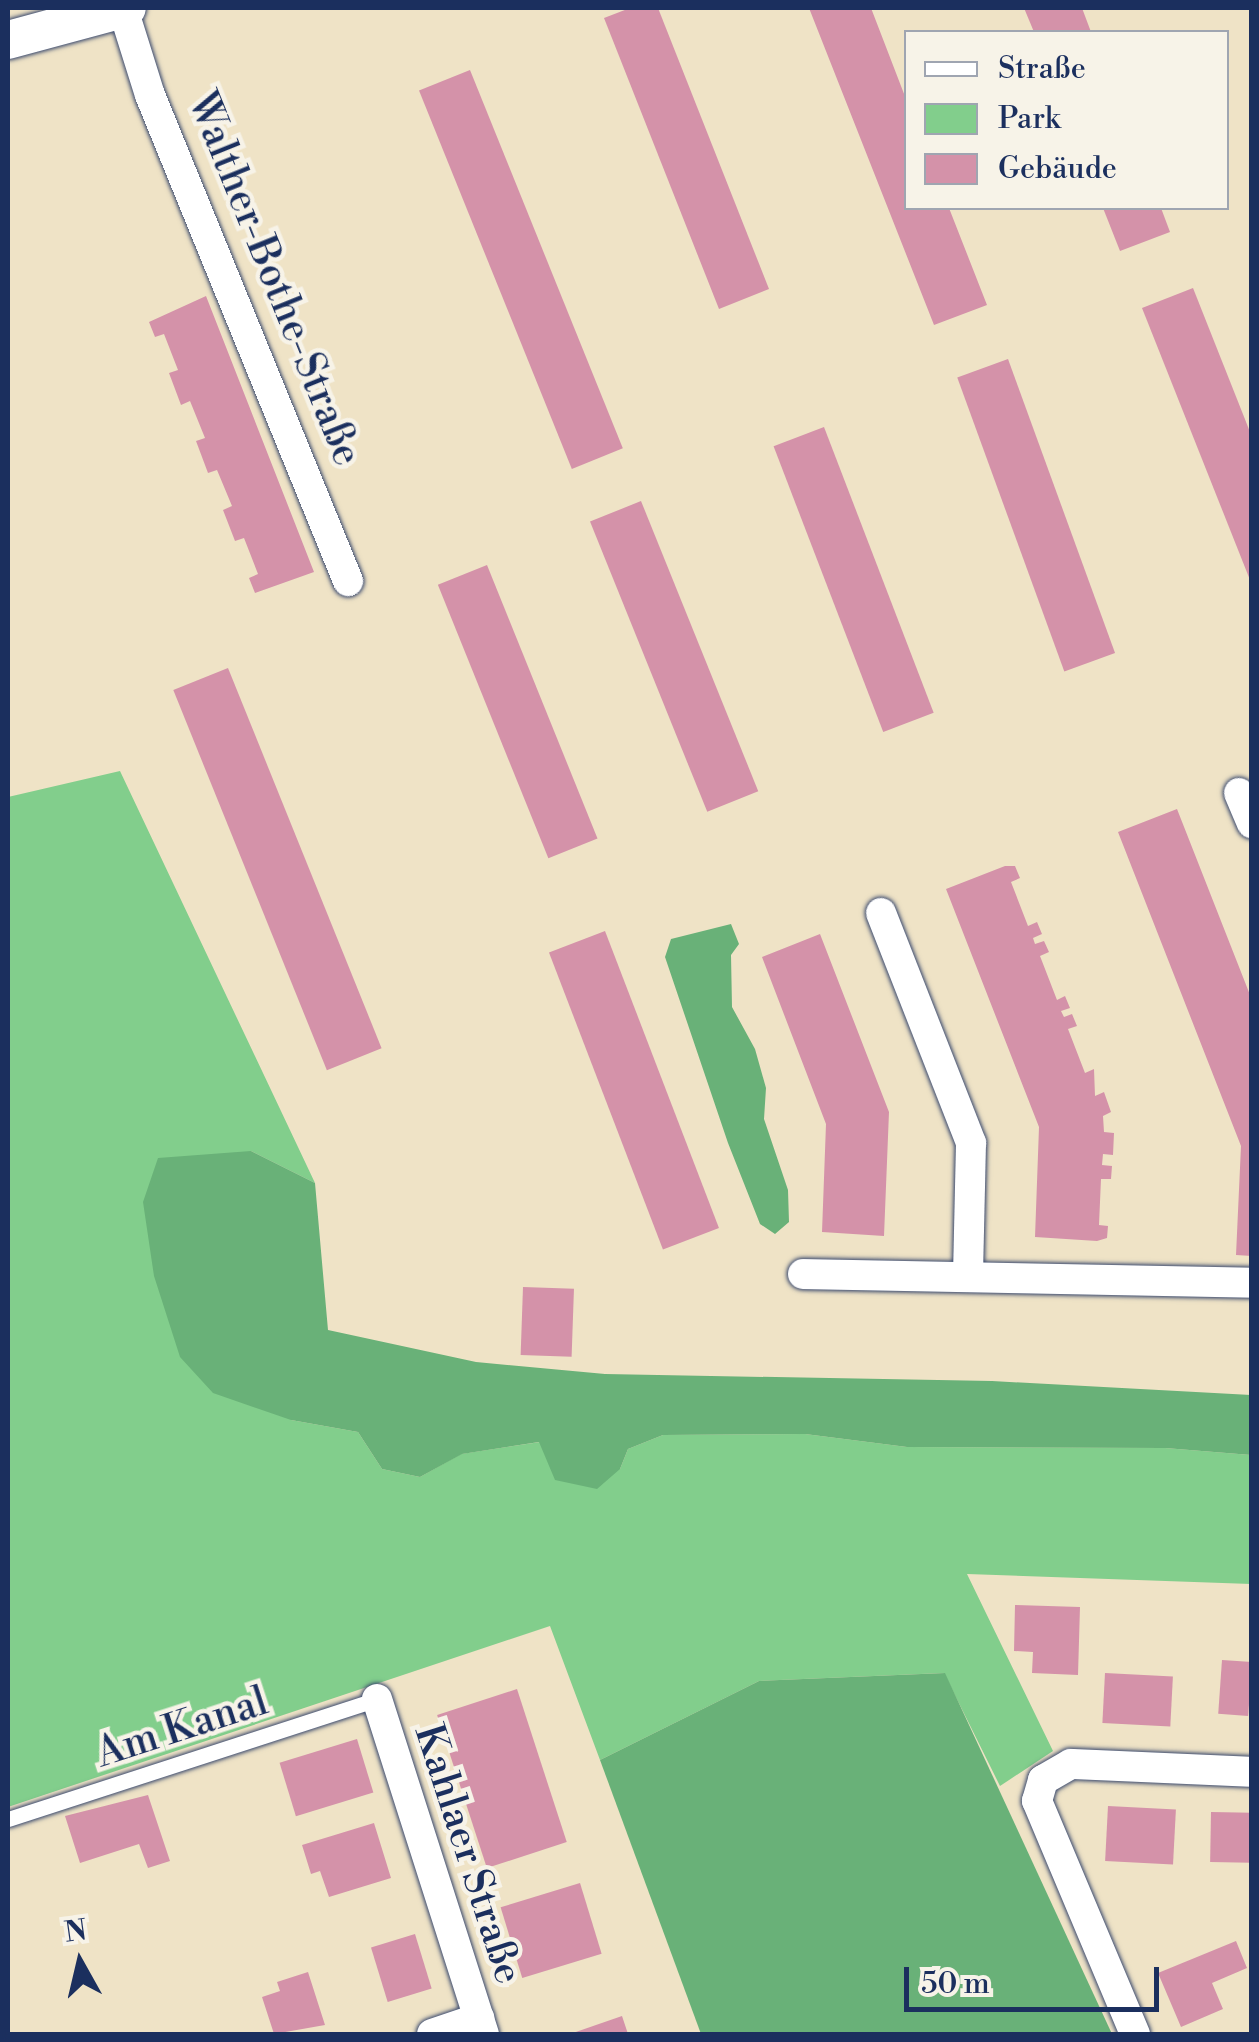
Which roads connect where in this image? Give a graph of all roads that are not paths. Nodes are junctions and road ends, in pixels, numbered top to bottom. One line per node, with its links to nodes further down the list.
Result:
1 (125, 8): 2 (street, Walther-Bothe-Straße); 3 (street, Walther-Bothe-Straße)
2 (8, 40)
3 (348, 582)
4 (1239, 792): 5 (street)
5 (1252, 824)
6 (882, 912): 8 (street)
7 (803, 1274): 8 (street)
8 (968, 1277): 9 (street)
9 (1252, 1283)
10 (376, 1699): 12 (lane, Am Kanal); 13 (street, Kahlaer Straße)
11 (1252, 1772): 15 (street)
12 (8, 1819)
13 (481, 2026): 14 (street)
14 (432, 2034)
15 (1135, 2034)

